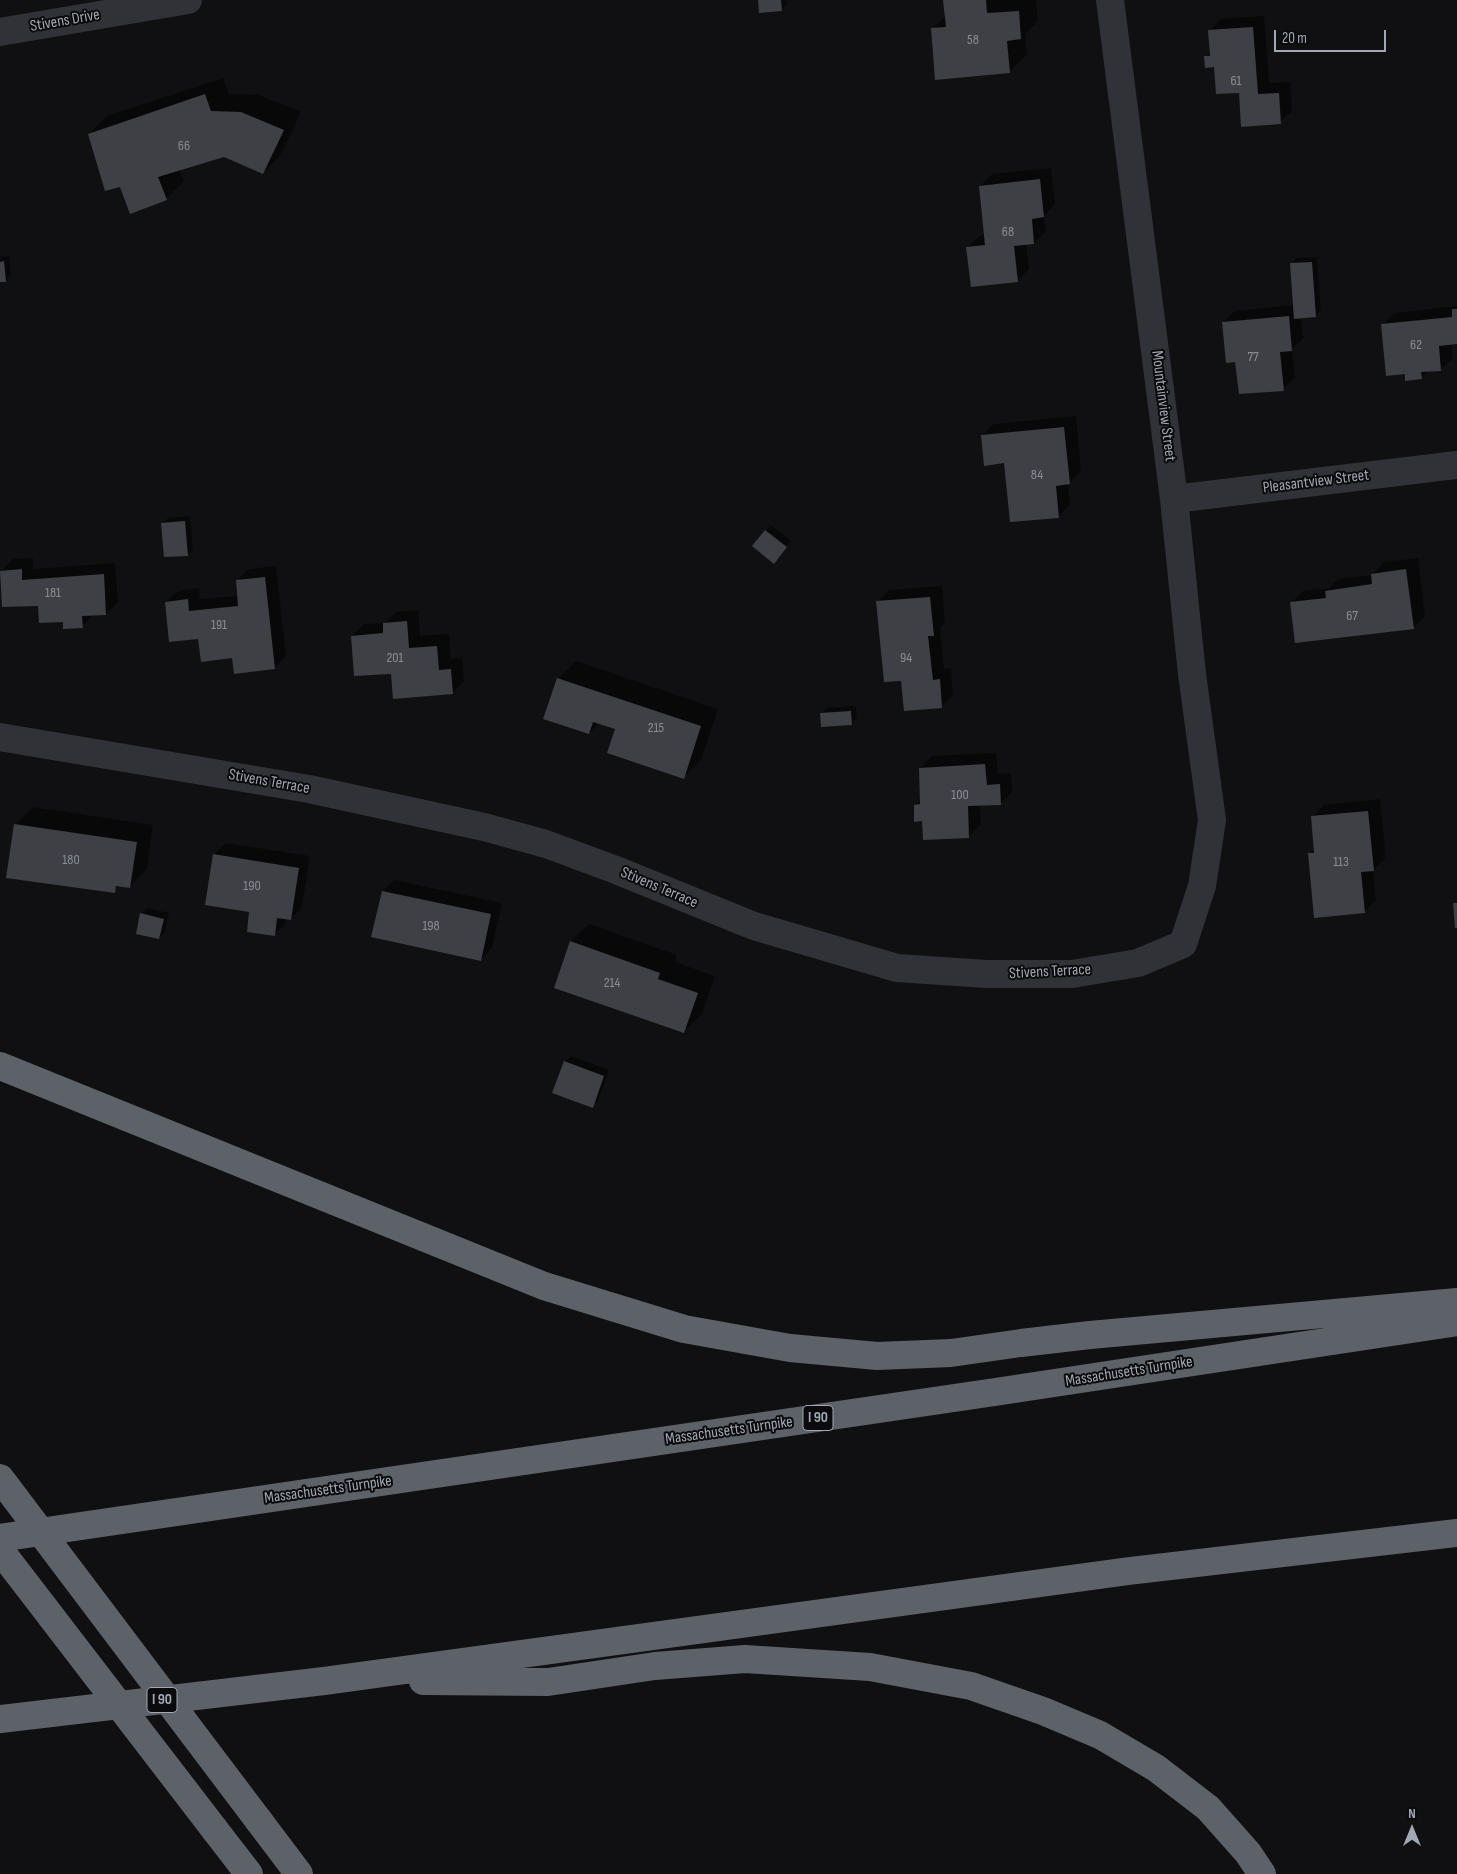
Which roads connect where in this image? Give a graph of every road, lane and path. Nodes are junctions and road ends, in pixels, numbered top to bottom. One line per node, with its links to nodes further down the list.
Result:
1 (188, 0): 3 (street, Stivens Drive)
2 (1110, 0): 5 (street, Mountainview Street)
3 (0, 32)
4 (1457, 465): 5 (street, Pleasantview Street)
5 (1174, 499): 7 (street, Mountainview Street)
6 (0, 737): 7 (street, Stivens Terrace)
7 (1211, 813)
8 (0, 1066): 9 (highway)
9 (1457, 1302)
10 (1457, 1322): 13 (highway, Massachusetts Turnpike / I 90)
11 (0, 1478): 18 (highway, bridge)
12 (1457, 1533): 15 (highway, I 90)
13 (0, 1538)
14 (0, 1550): 17 (highway, bridge)
15 (324, 1681): 16 (highway, I 90); 19 (highway)
16 (0, 1719)
17 (249, 1874)
18 (299, 1874)
19 (1262, 1874)

